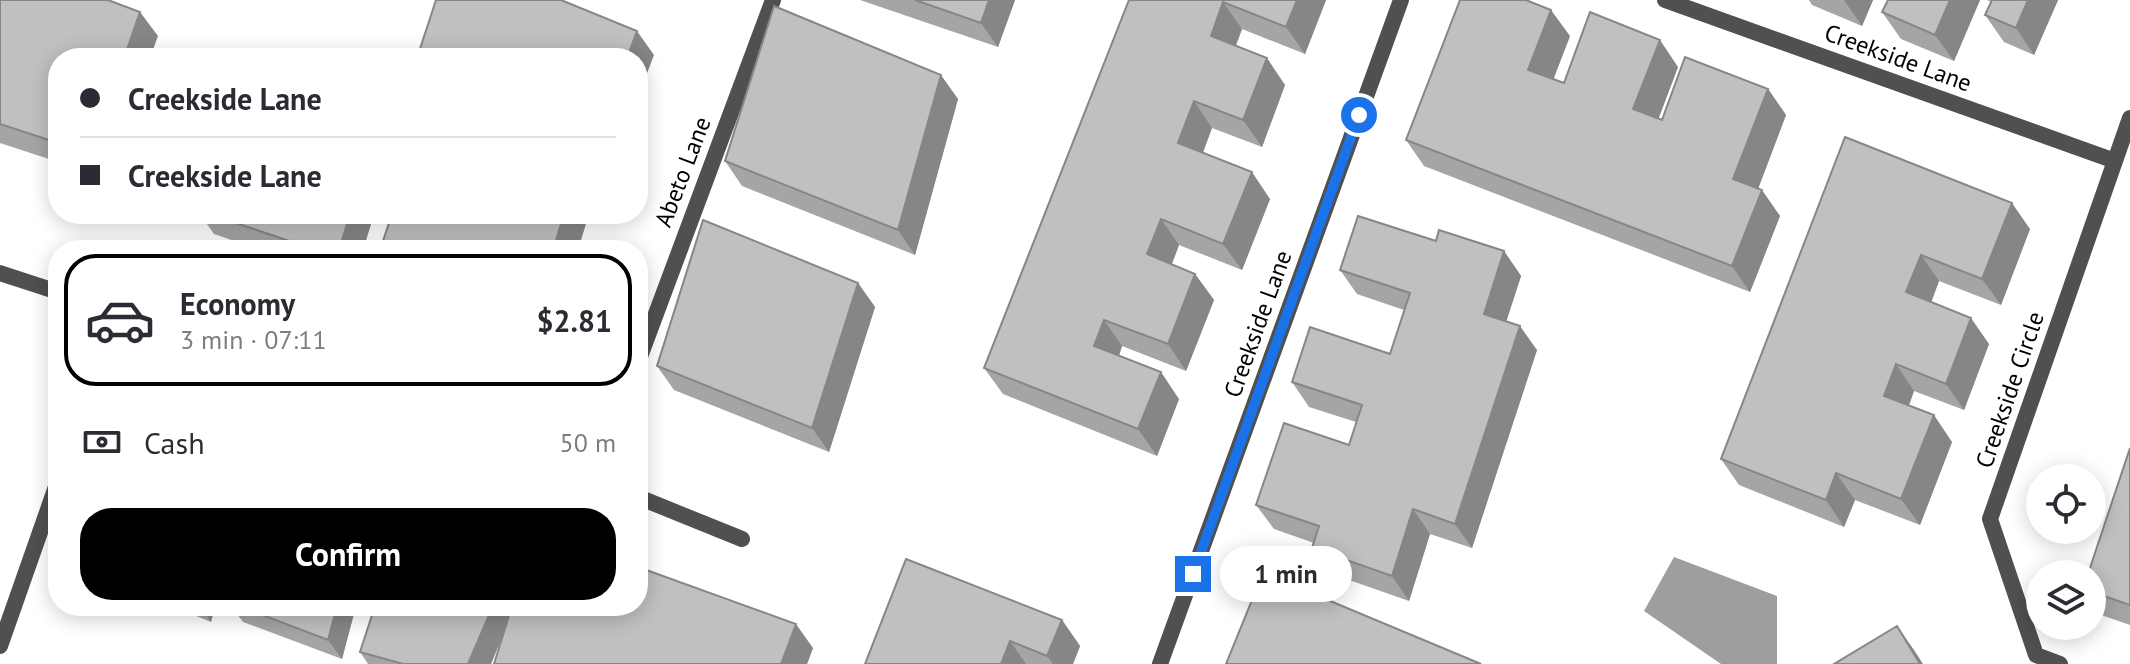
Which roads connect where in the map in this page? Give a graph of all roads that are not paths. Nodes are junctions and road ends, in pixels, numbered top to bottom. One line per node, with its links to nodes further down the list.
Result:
1 (773, 0): 8 (street, Abeto Lane)
2 (1401, 0): 13 (street, Creekside Lane)
3 (1665, 0): 5 (street, Creekside Lane)
4 (2130, 118): 5 (street, Creekside Circle)
5 (2115, 161): 14 (street, Creekside Circle)
6 (0, 273): 7 (street)
7 (48, 289)
8 (648, 335)
9 (648, 501): 11 (street)
10 (48, 509): 12 (street)
11 (742, 539)
12 (0, 646)
13 (1160, 664)
14 (2060, 664)

